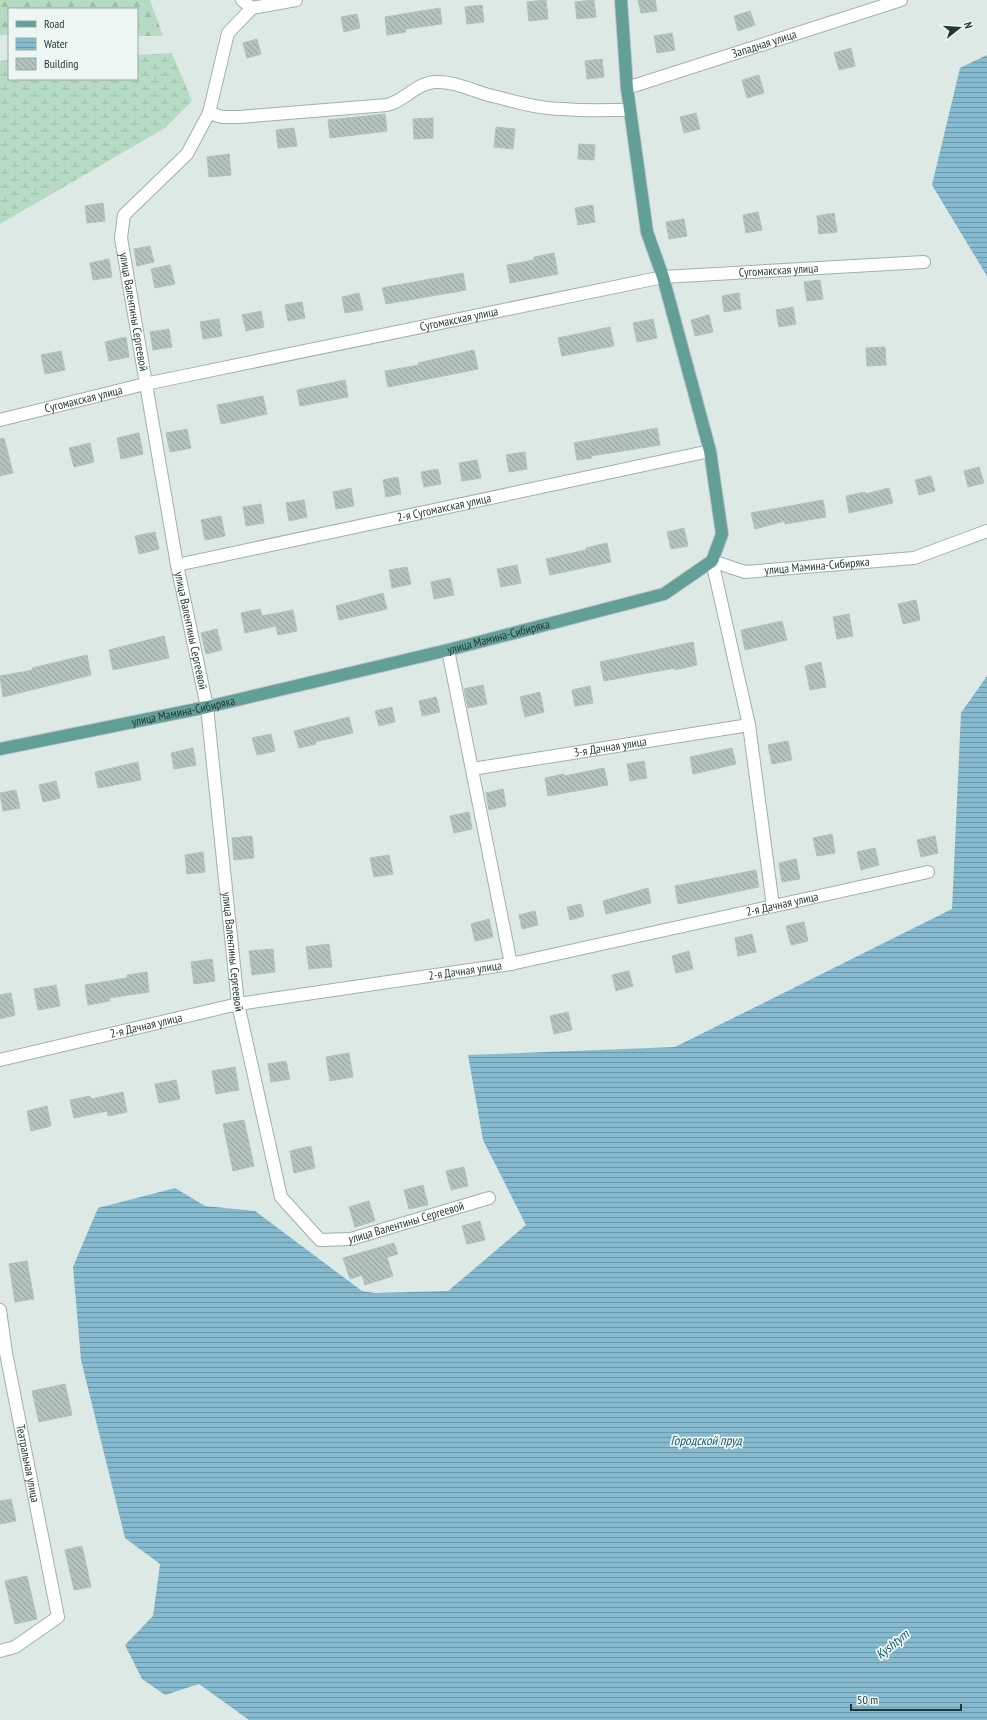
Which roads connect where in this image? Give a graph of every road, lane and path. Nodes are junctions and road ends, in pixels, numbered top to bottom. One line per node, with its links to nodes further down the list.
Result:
1 (242, 0): 5 (street)
2 (296, 0): 5 (street)
3 (622, 0): 6 (main road)
4 (901, 0): 6 (street, Западная улица)
5 (252, 8): 8 (street, улица Валентины Сергеевой)
6 (627, 88): 7 (main road)
7 (630, 110): 8 (street); 10 (main road)
8 (209, 113): 11 (street, улица Валентины Сергеевой)
9 (924, 262): 10 (street, Сугомакская улица)
10 (663, 277): 11 (street, Сугомакская улица); 13 (main road)
11 (145, 384): 12 (street, Сугомакская улица); 16 (street, улица Валентины Сергеевой)
12 (0, 420)
13 (710, 451): 15 (main road); 16 (street, 2-я Сугомакская улица)
14 (987, 531): 15 (street, улица Мамина-Сибиряка)
15 (712, 561): 17 (main road, улица Мамина-Сибиряка); 19 (street)
16 (177, 565): 18 (street, улица Валентины Сергеевой)
17 (448, 650): 18 (main road, улица Мамина-Сибиряка); 21 (street)
18 (207, 707): 20 (main road, улица Мамина-Сибиряка); 25 (street, улица Валентины Сергеевой)
19 (749, 725): 21 (street, 3-я Дачная улица); 23 (street)
20 (0, 749)
21 (472, 769): 24 (street)
22 (928, 872): 23 (street, 2-я Дачная улица)
23 (773, 906): 24 (street, 2-я Дачная улица)
24 (511, 964): 25 (street, 2-я Дачная улица)
25 (238, 1004): 26 (street, 2-я Дачная улица); 27 (street, улица Валентины Сергеевой)
26 (0, 1060)
27 (489, 1198)
28 (0, 1310): 29 (street, Театральная улица)
29 (3, 1354): 30 (street, Театральная улица)
30 (0, 1651)

